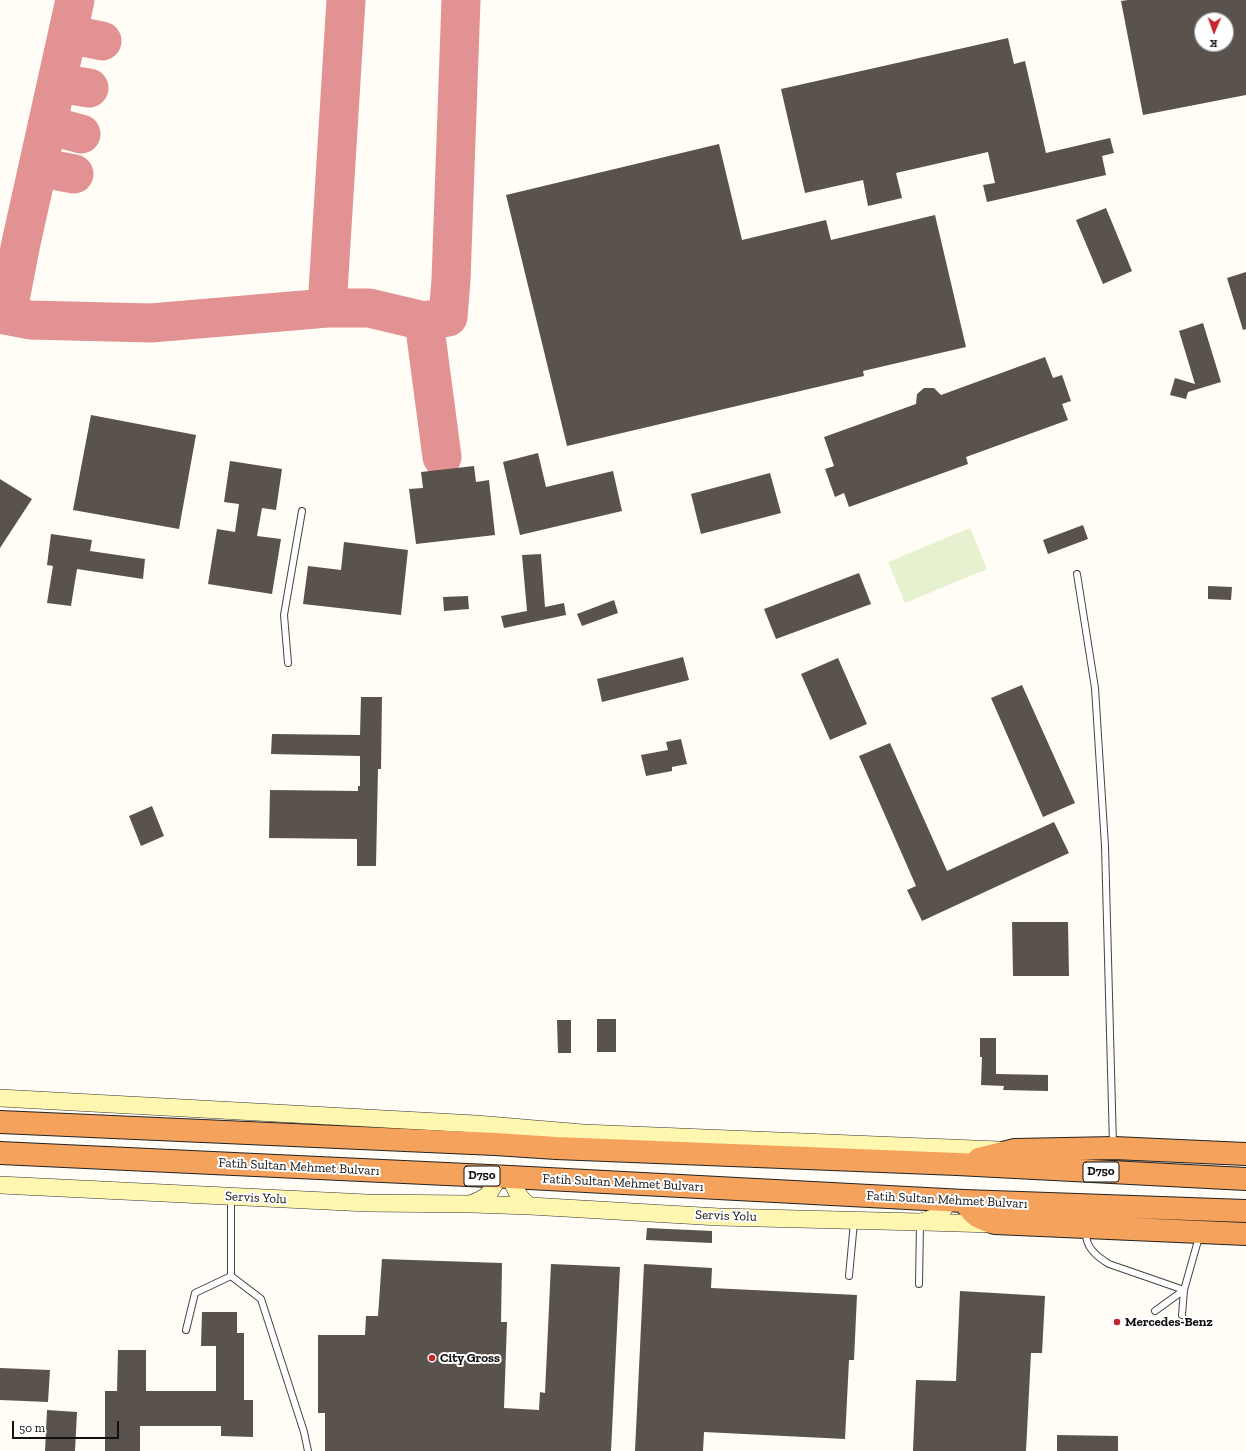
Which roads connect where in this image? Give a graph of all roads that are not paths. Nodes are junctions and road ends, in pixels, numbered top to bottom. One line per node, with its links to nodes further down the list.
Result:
1 (302, 511): 3 (lane)
2 (1077, 574): 10 (lane)
3 (288, 662)
4 (0, 1098): 6 (street)
5 (0, 1122): 8 (highway, D750)
6 (476, 1124): 7 (street); 8 (street)
7 (583, 1133): 9 (street); 11 (street)
8 (495, 1144): 9 (highway, D750)
9 (556, 1148): 14 (highway, D750)
10 (1114, 1148): 11 (highway); 13 (highway)
11 (1015, 1150): 14 (highway)
12 (0, 1153): 15 (highway, Fatih Sultan Mehmet Bulvarı / D750)
13 (1246, 1154)
14 (957, 1164): 16 (highway, D750)
15 (504, 1177): 19 (highway, Fatih Sultan Mehmet Bulvarı / D750); 20 (street, Servis Yolu); 21 (street)
16 (1246, 1179)
17 (0, 1184): 18 (street, Servis Yolu)
18 (231, 1197): 20 (street, Servis Yolu); 29 (lane)
19 (956, 1201): 22 (highway, Fatih Sultan Mehmet Bulvarı / D750); 24 (street, Servis Yolu); 25 (highway)
20 (470, 1204): 21 (street, Servis Yolu)
21 (530, 1206): 23 (street, Servis Yolu)
22 (1246, 1210)
23 (854, 1220): 24 (street, Servis Yolu); 30 (lane)
24 (920, 1222): 25 (street); 31 (lane)
25 (1016, 1224): 26 (highway)
26 (1086, 1228): 27 (highway); 32 (lane)
27 (1200, 1232): 28 (highway); 32 (lane)
28 (1246, 1234)
29 (231, 1276): 35 (lane); 36 (lane)
30 (849, 1276)
31 (919, 1284)
32 (1184, 1290): 33 (lane); 34 (lane)
33 (1155, 1311)
34 (1182, 1315)
35 (186, 1330)
36 (308, 1451)

